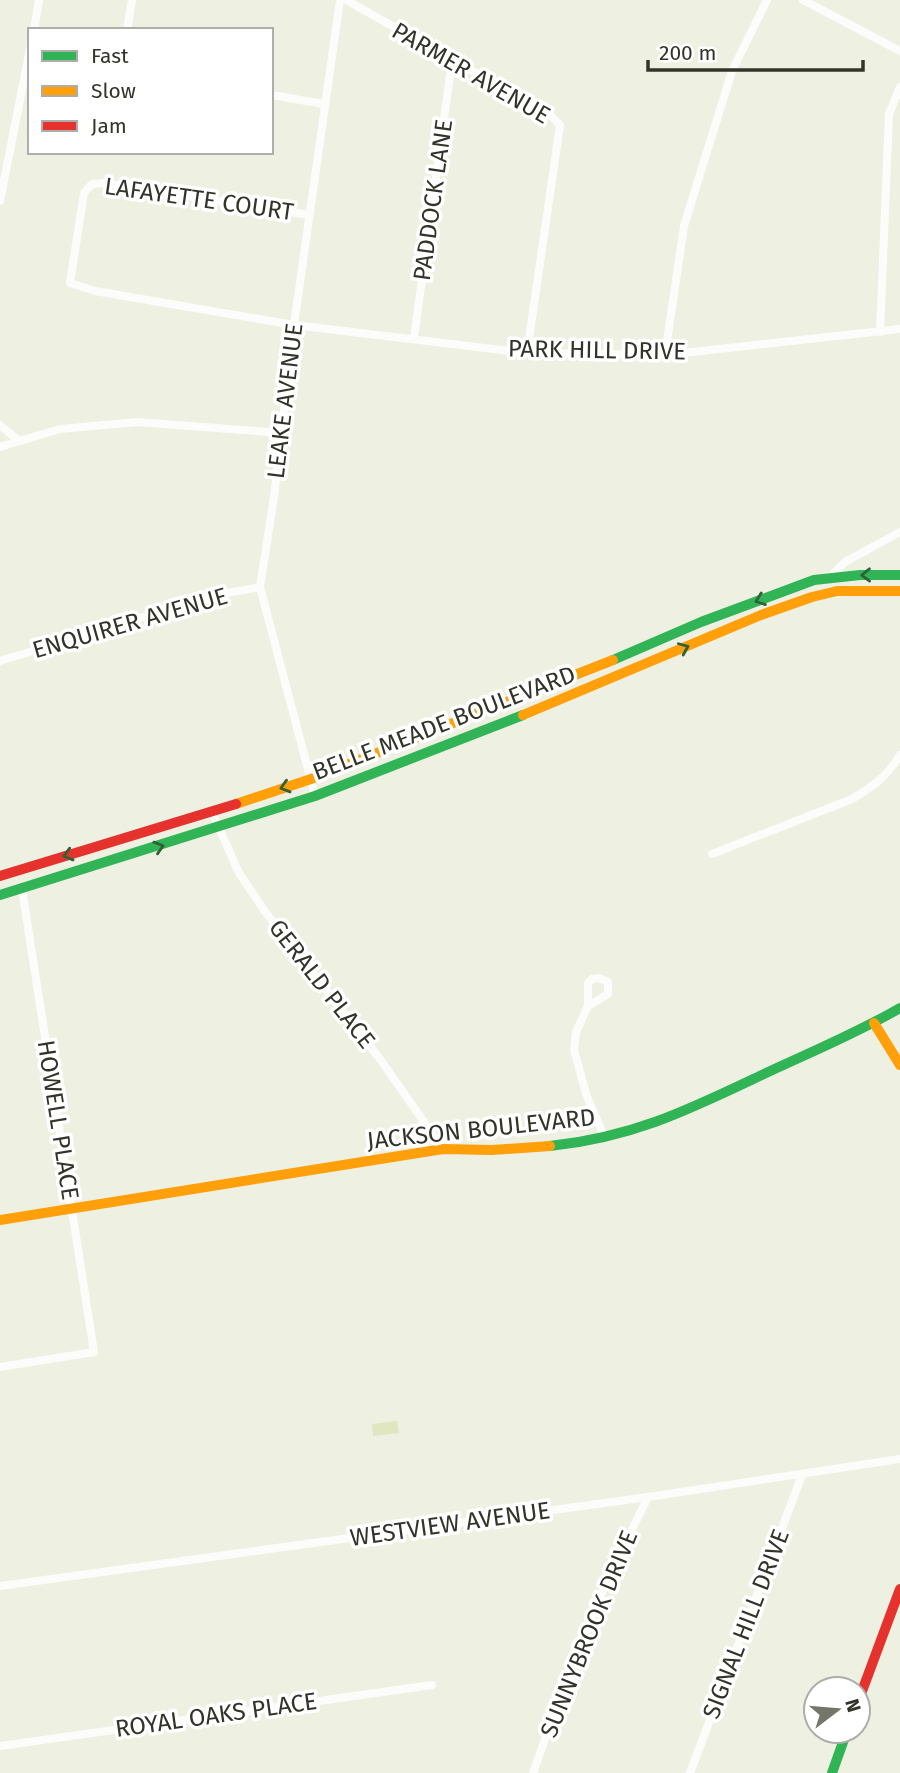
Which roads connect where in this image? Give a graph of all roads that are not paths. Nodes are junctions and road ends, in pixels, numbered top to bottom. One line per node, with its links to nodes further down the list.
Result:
1 (39, 0): 7 (street)
2 (132, 0): 8 (street)
3 (340, 0): 14 (street, LEAKE AVENUE)
4 (346, 0): 11 (street, PARMER AVENUE)
5 (767, 0): 23 (street)
6 (803, 0): 9 (street)
7 (34, 28)
8 (127, 28)
9 (900, 51)
10 (28, 59): 15 (street)
11 (452, 61): 21 (street, PADDOCK LANE); 22 (street, PARMER AVENUE)
12 (900, 87): 20 (street)
13 (273, 95): 14 (street)
14 (324, 104): 16 (street, LEAKE AVENUE)
15 (0, 201)
16 (309, 215): 17 (street, LAFAYETTE COURT); 18 (street, LEAKE AVENUE)
17 (95, 291): 18 (street, PARK HILL DRIVE)
18 (294, 325): 21 (street, PARK HILL DRIVE); 25 (street, LEAKE AVENUE)
19 (900, 329): 20 (street, PARK HILL DRIVE)
20 (880, 332): 23 (street, PARK HILL DRIVE)
21 (414, 338): 22 (street, PARK HILL DRIVE)
22 (527, 353): 23 (street, PARK HILL DRIVE)
23 (665, 355)
24 (0, 425): 26 (street)
25 (282, 433): 26 (street); 31 (street, LEAKE AVENUE)
26 (19, 441): 27 (street)
27 (0, 447)
28 (900, 532): 30 (street)
29 (900, 575): 30 (main road, BELLE MEADE BOULEVARD, one-way to 30)
30 (831, 576): 32 (main road); 35 (main road, BELLE MEADE BOULEVARD, one-way to 35)
31 (260, 587): 34 (street, ENQUIRER AVENUE); 40 (street, LEAKE AVENUE)
32 (834, 591): 33 (main road, BELLE MEADE BOULEVARD); 36 (main road, BELLE MEADE BOULEVARD, one-way to 32)
33 (900, 591)
34 (0, 661)
35 (513, 701): 36 (main road); 37 (main road, BELLE MEADE BOULEVARD)
36 (520, 717): 38 (main road, BELLE MEADE BOULEVARD)
37 (467, 719): 38 (main road); 40 (main road, BELLE MEADE BOULEVARD)
38 (474, 734): 41 (main road, BELLE MEADE BOULEVARD)
39 (900, 755): 44 (street)
40 (311, 779): 41 (street, LEAKE AVENUE); 42 (main road, BELLE MEADE BOULEVARD, one-way to 42)
41 (315, 796): 43 (main road, BELLE MEADE BOULEVARD)
42 (212, 812): 43 (street, GERALD PLACE); 45 (main road, BELLE MEADE BOULEVARD, one-way to 45)
43 (218, 828): 47 (main road, BELLE MEADE BOULEVARD, one-way to 43); 54 (street, GERALD PLACE)
44 (712, 854)
45 (17, 871): 46 (main road, BELLE MEADE BOULEVARD); 47 (main road)
46 (0, 876)
47 (22, 888): 48 (main road, BELLE MEADE BOULEVARD); 55 (street, HOWELL PLACE)
48 (0, 895)
49 (588, 1006): 53 (street)
50 (900, 1008): 51 (main road, JACKSON BOULEVARD)
51 (874, 1023): 52 (main road); 53 (main road, JACKSON BOULEVARD)
52 (900, 1065)
53 (605, 1138): 54 (main road, JACKSON BOULEVARD)
54 (443, 1150): 55 (main road, JACKSON BOULEVARD)
55 (73, 1209): 56 (main road, JACKSON BOULEVARD); 57 (street, HOWELL PLACE)
56 (0, 1220)
57 (0, 1367)
58 (900, 1459): 59 (street, WESTVIEW AVENUE)
59 (802, 1475): 60 (street, WESTVIEW AVENUE); 68 (street, SIGNAL HILL DRIVE)
60 (648, 1497): 61 (street, WESTVIEW AVENUE); 67 (street, SUNNYBROOK DRIVE)
61 (0, 1586)
62 (899, 1594): 63 (main road)
63 (868, 1675)
64 (432, 1685): 66 (street, ROYAL OAKS PLACE)
65 (842, 1745): 69 (main road)
66 (0, 1746)
67 (533, 1773)
68 (690, 1773)
69 (832, 1773)

